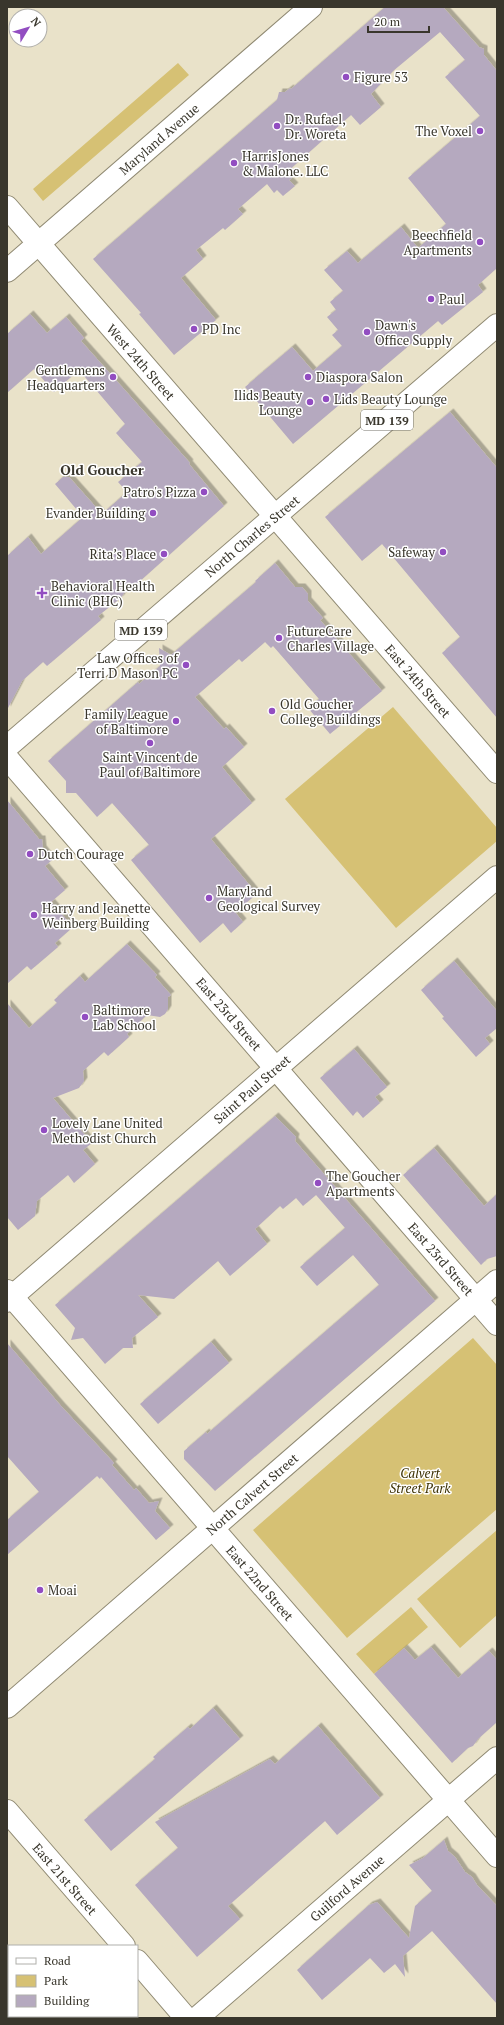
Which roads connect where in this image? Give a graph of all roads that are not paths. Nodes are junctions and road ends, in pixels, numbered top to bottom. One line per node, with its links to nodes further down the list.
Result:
1 (310, 7): 3 (street, Maryland Avenue)
2 (7, 207): 3 (street, West 24th Street)
3 (38, 244): 4 (street, Maryland Avenue); 6 (street, West 24th Street)
4 (7, 270)
5 (497, 325): 6 (street, North Charles Street / MD 139)
6 (276, 516): 7 (street, North Charles Street / MD 139); 9 (street, East 24th Street)
7 (7, 747)
8 (7, 758): 11 (street, East 23rd Street)
9 (497, 772)
10 (497, 877): 11 (street, Saint Paul Street)
11 (276, 1068): 13 (street, Saint Paul Street); 14 (street, East 23rd Street)
12 (497, 1281): 14 (street, North Calvert Street)
13 (9, 1296): 16 (street, East 22nd Street)
14 (476, 1300): 15 (street, East 23rd Street); 16 (street, North Calvert Street)
15 (497, 1324)
16 (212, 1529): 17 (street, North Calvert Street); 19 (street, East 22nd Street)
17 (7, 1707)
18 (497, 1758): 19 (street, Guilford Avenue)
19 (448, 1800): 21 (street, East 22nd Street); 25 (street, Guilford Avenue)
20 (7, 1812): 22 (street, East 21st Street)
21 (497, 1856)
22 (123, 1945)
23 (138, 1962): 24 (street)
24 (186, 2018)
25 (197, 2018)

